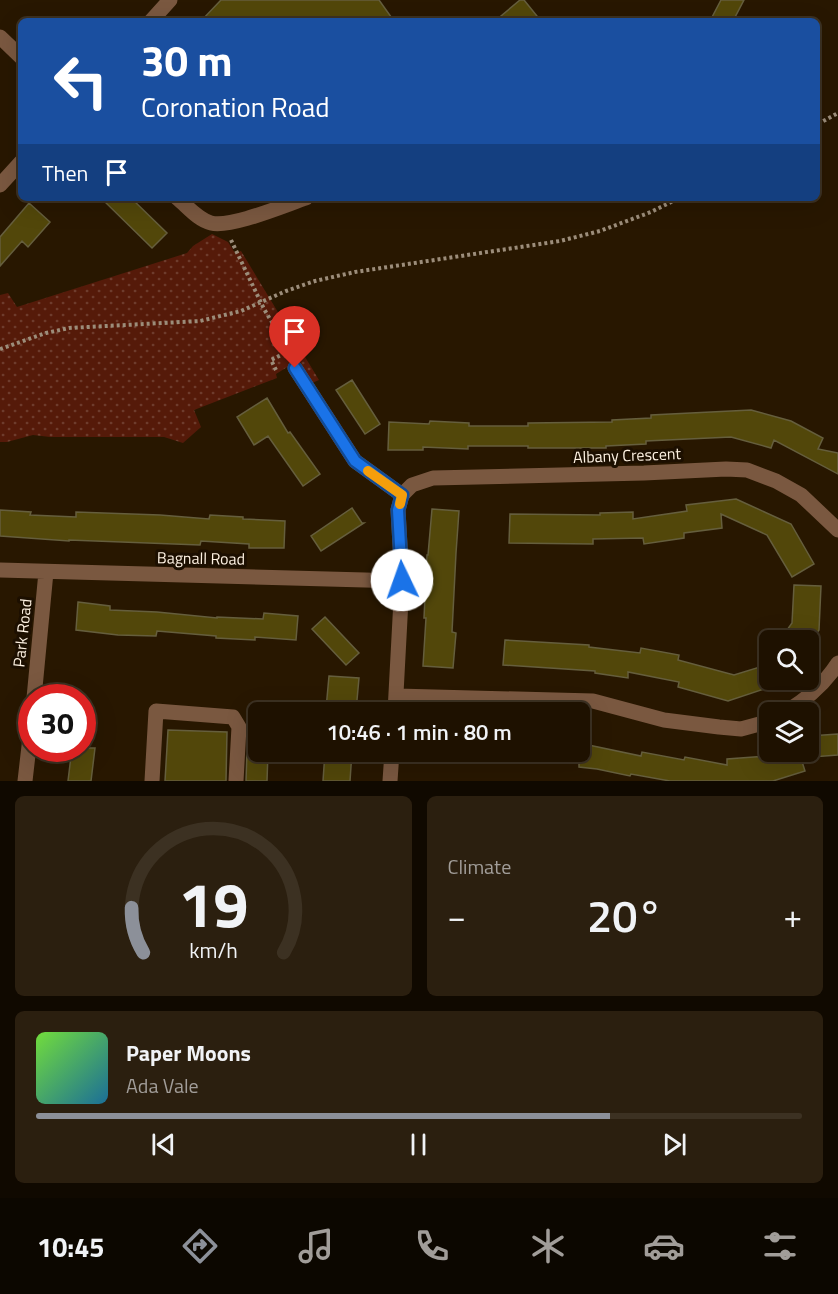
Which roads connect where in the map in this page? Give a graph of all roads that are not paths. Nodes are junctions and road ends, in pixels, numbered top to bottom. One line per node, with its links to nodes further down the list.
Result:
1 (170, 0): 2 (street)
2 (154, 18)
3 (0, 37): 4 (street)
4 (18, 54)
5 (18, 165): 6 (street)
6 (0, 185)
7 (180, 201): 8 (street)
8 (297, 201)
9 (295, 368): 10 (street)
10 (402, 495): 11 (street, Albany Crescent); 14 (street)
11 (838, 530)
12 (0, 570): 13 (street, Bagnall Road)
13 (46, 572): 14 (street, Bagnall Road); 17 (street, Park Road)
14 (402, 580): 18 (street)
15 (838, 663): 16 (street)
16 (834, 680): 20 (street)
17 (35, 684)
18 (397, 696): 19 (street); 21 (street)
19 (396, 702)
20 (803, 702)
21 (759, 724)
22 (28, 762): 24 (street)
23 (391, 762): 27 (street)
24 (26, 781)
25 (152, 781): 26 (street)
26 (236, 781)
27 (390, 781)

